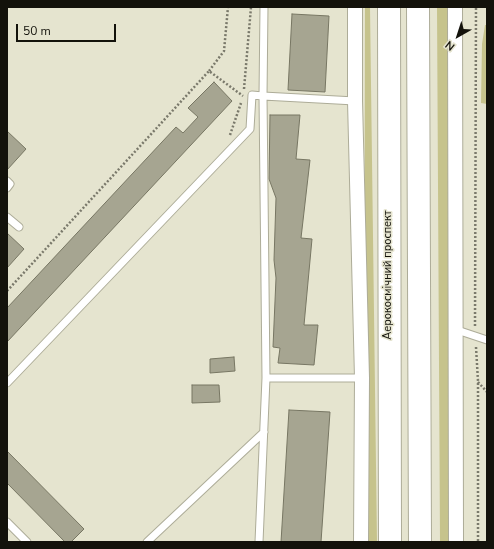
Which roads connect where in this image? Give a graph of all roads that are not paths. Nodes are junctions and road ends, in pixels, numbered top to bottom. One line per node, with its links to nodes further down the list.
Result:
1 (264, 7): 6 (lane)
2 (355, 7): 7 (street)
3 (389, 7): 23 (main road, Аерокосмічний проспект)
4 (418, 7): 24 (main road)
5 (455, 7): 12 (street)
6 (263, 96): 7 (lane); 14 (lane); 16 (lane)
7 (355, 101): 15 (street)
8 (7, 181): 9 (lane)
9 (7, 188)
10 (7, 217): 11 (lane)
11 (19, 227)
12 (457, 330): 13 (lane); 25 (street)
13 (487, 340)
14 (266, 378): 15 (lane); 17 (lane)
15 (362, 378): 22 (street)
16 (7, 383)
17 (264, 432): 19 (lane); 21 (lane)
18 (7, 522): 20 (lane)
19 (258, 541)
20 (27, 542)
21 (146, 542)
22 (361, 542)
23 (390, 542)
24 (420, 542)
25 (456, 542)

